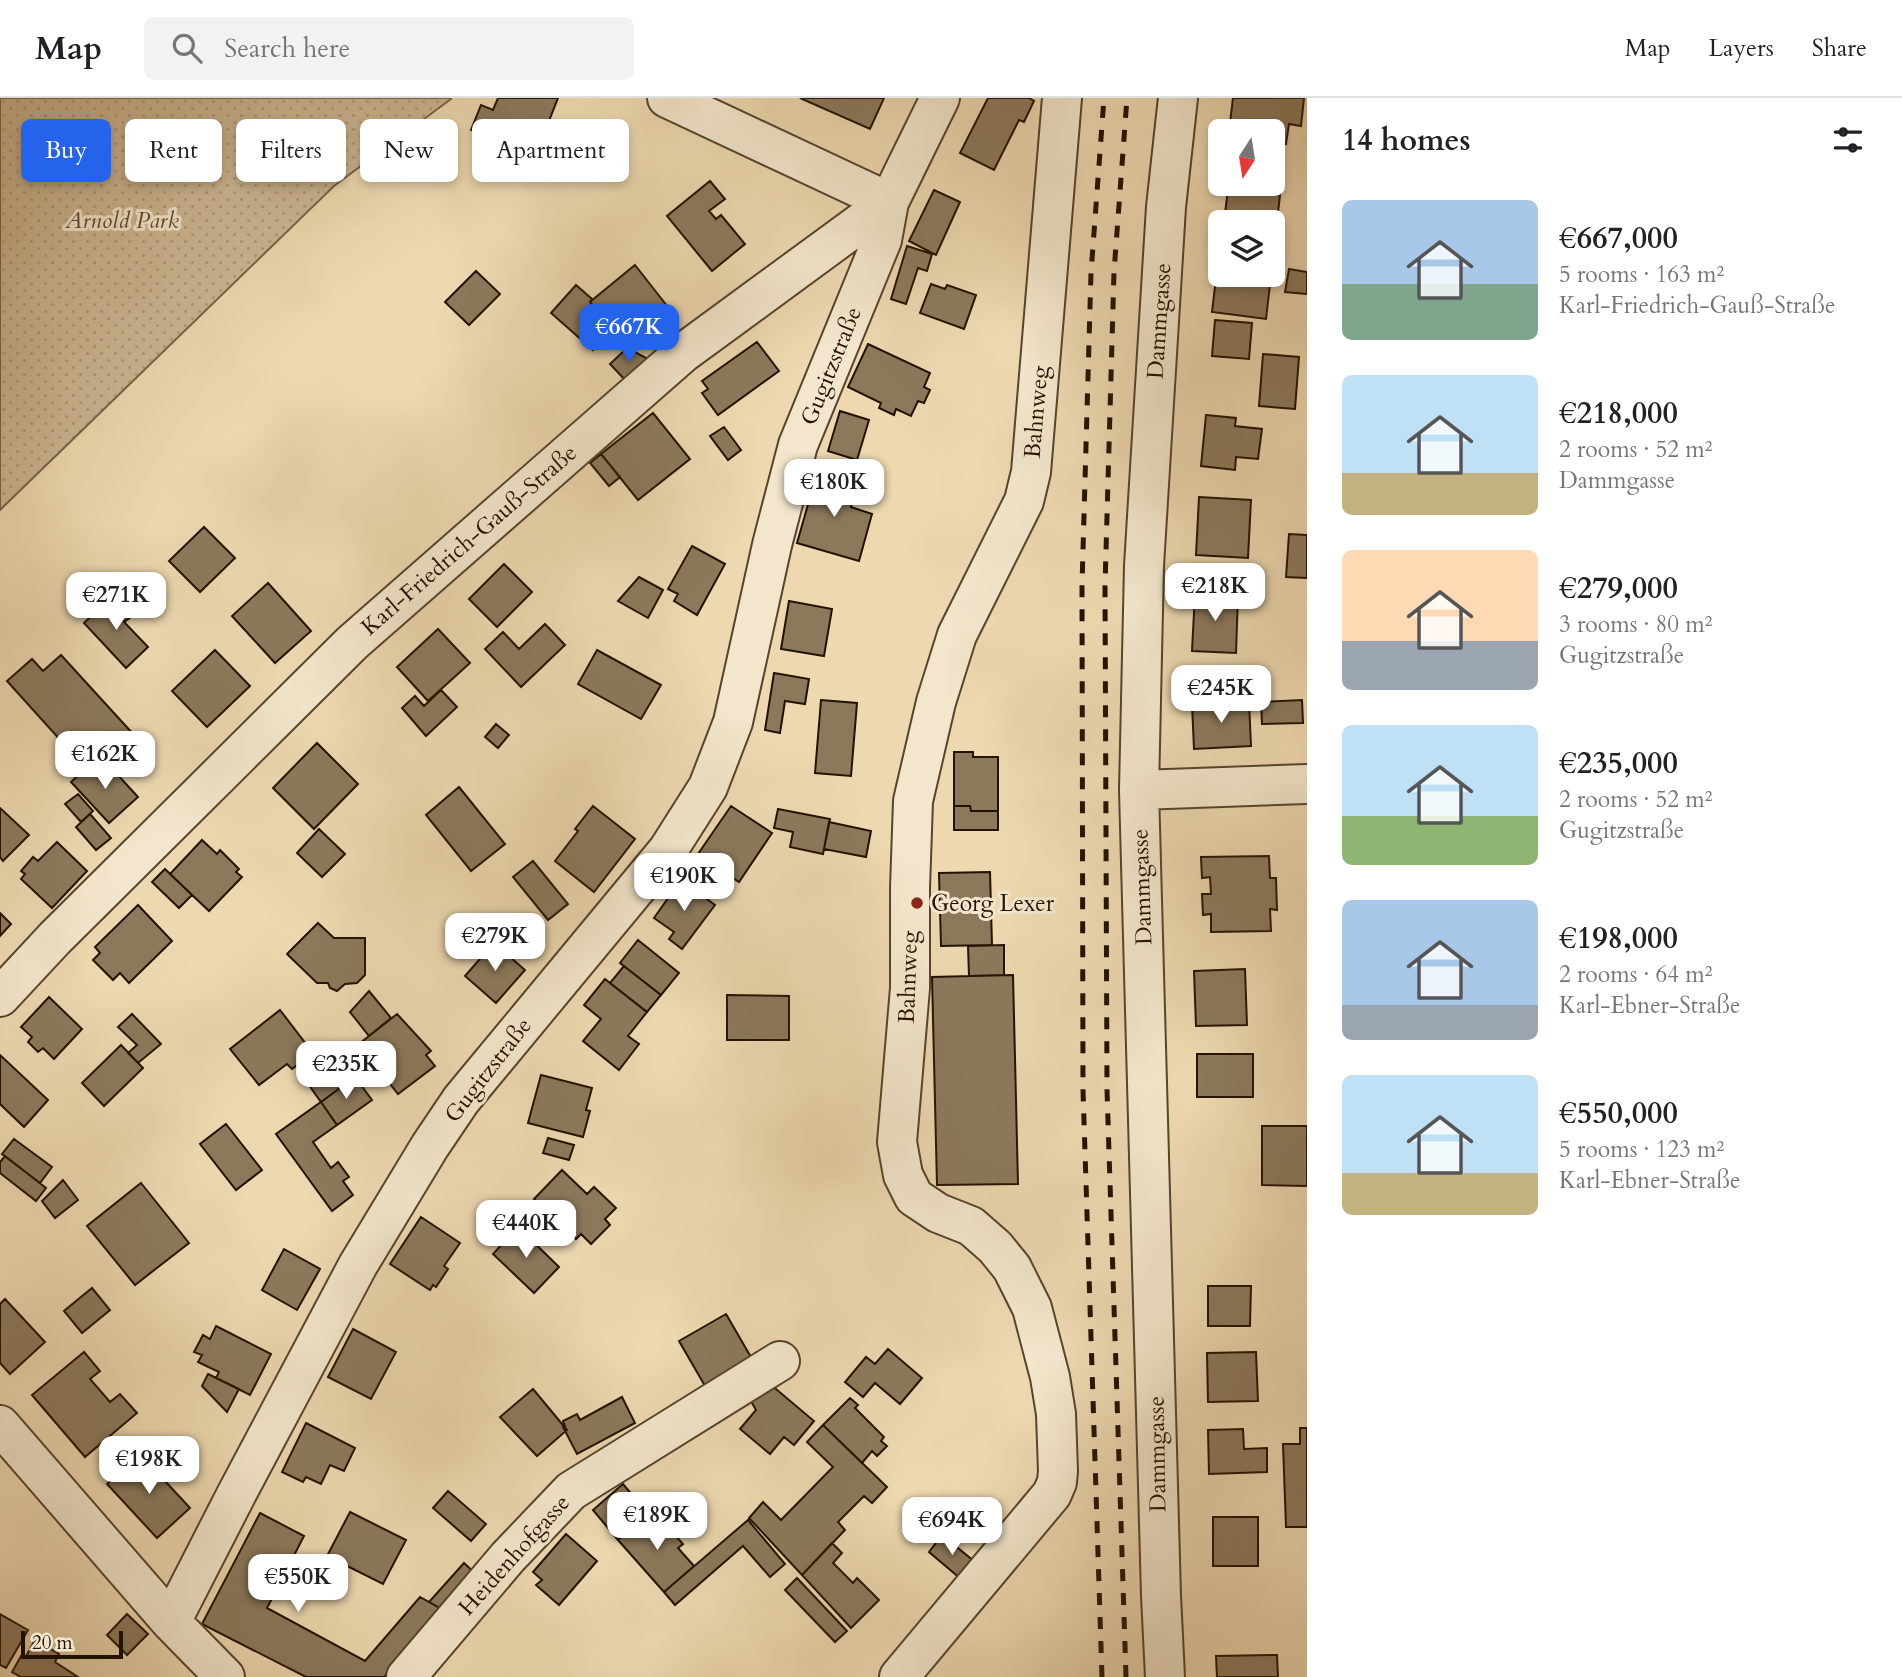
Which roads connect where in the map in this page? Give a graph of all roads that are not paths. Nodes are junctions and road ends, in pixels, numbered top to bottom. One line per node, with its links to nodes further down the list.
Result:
1 (667, 98): 5 (street)
2 (940, 98): 5 (street, Karl-Friedrich-Gauß-Straße)
3 (1062, 98): 14 (street, Bahnweg)
4 (1178, 98): 7 (street, Dammgasse)
5 (889, 202): 8 (street, Karl-Friedrich-Gauß-Straße); 11 (street, Gugitzstraße)
6 (1307, 784): 7 (street)
7 (1139, 790): 15 (street, Dammgasse)
8 (0, 997)
9 (780, 1361): 13 (street, Heidenhofgasse)
10 (0, 1425): 11 (street)
11 (171, 1622): 12 (street)
12 (225, 1677)
13 (406, 1677)
14 (899, 1677)
15 (1165, 1677)

